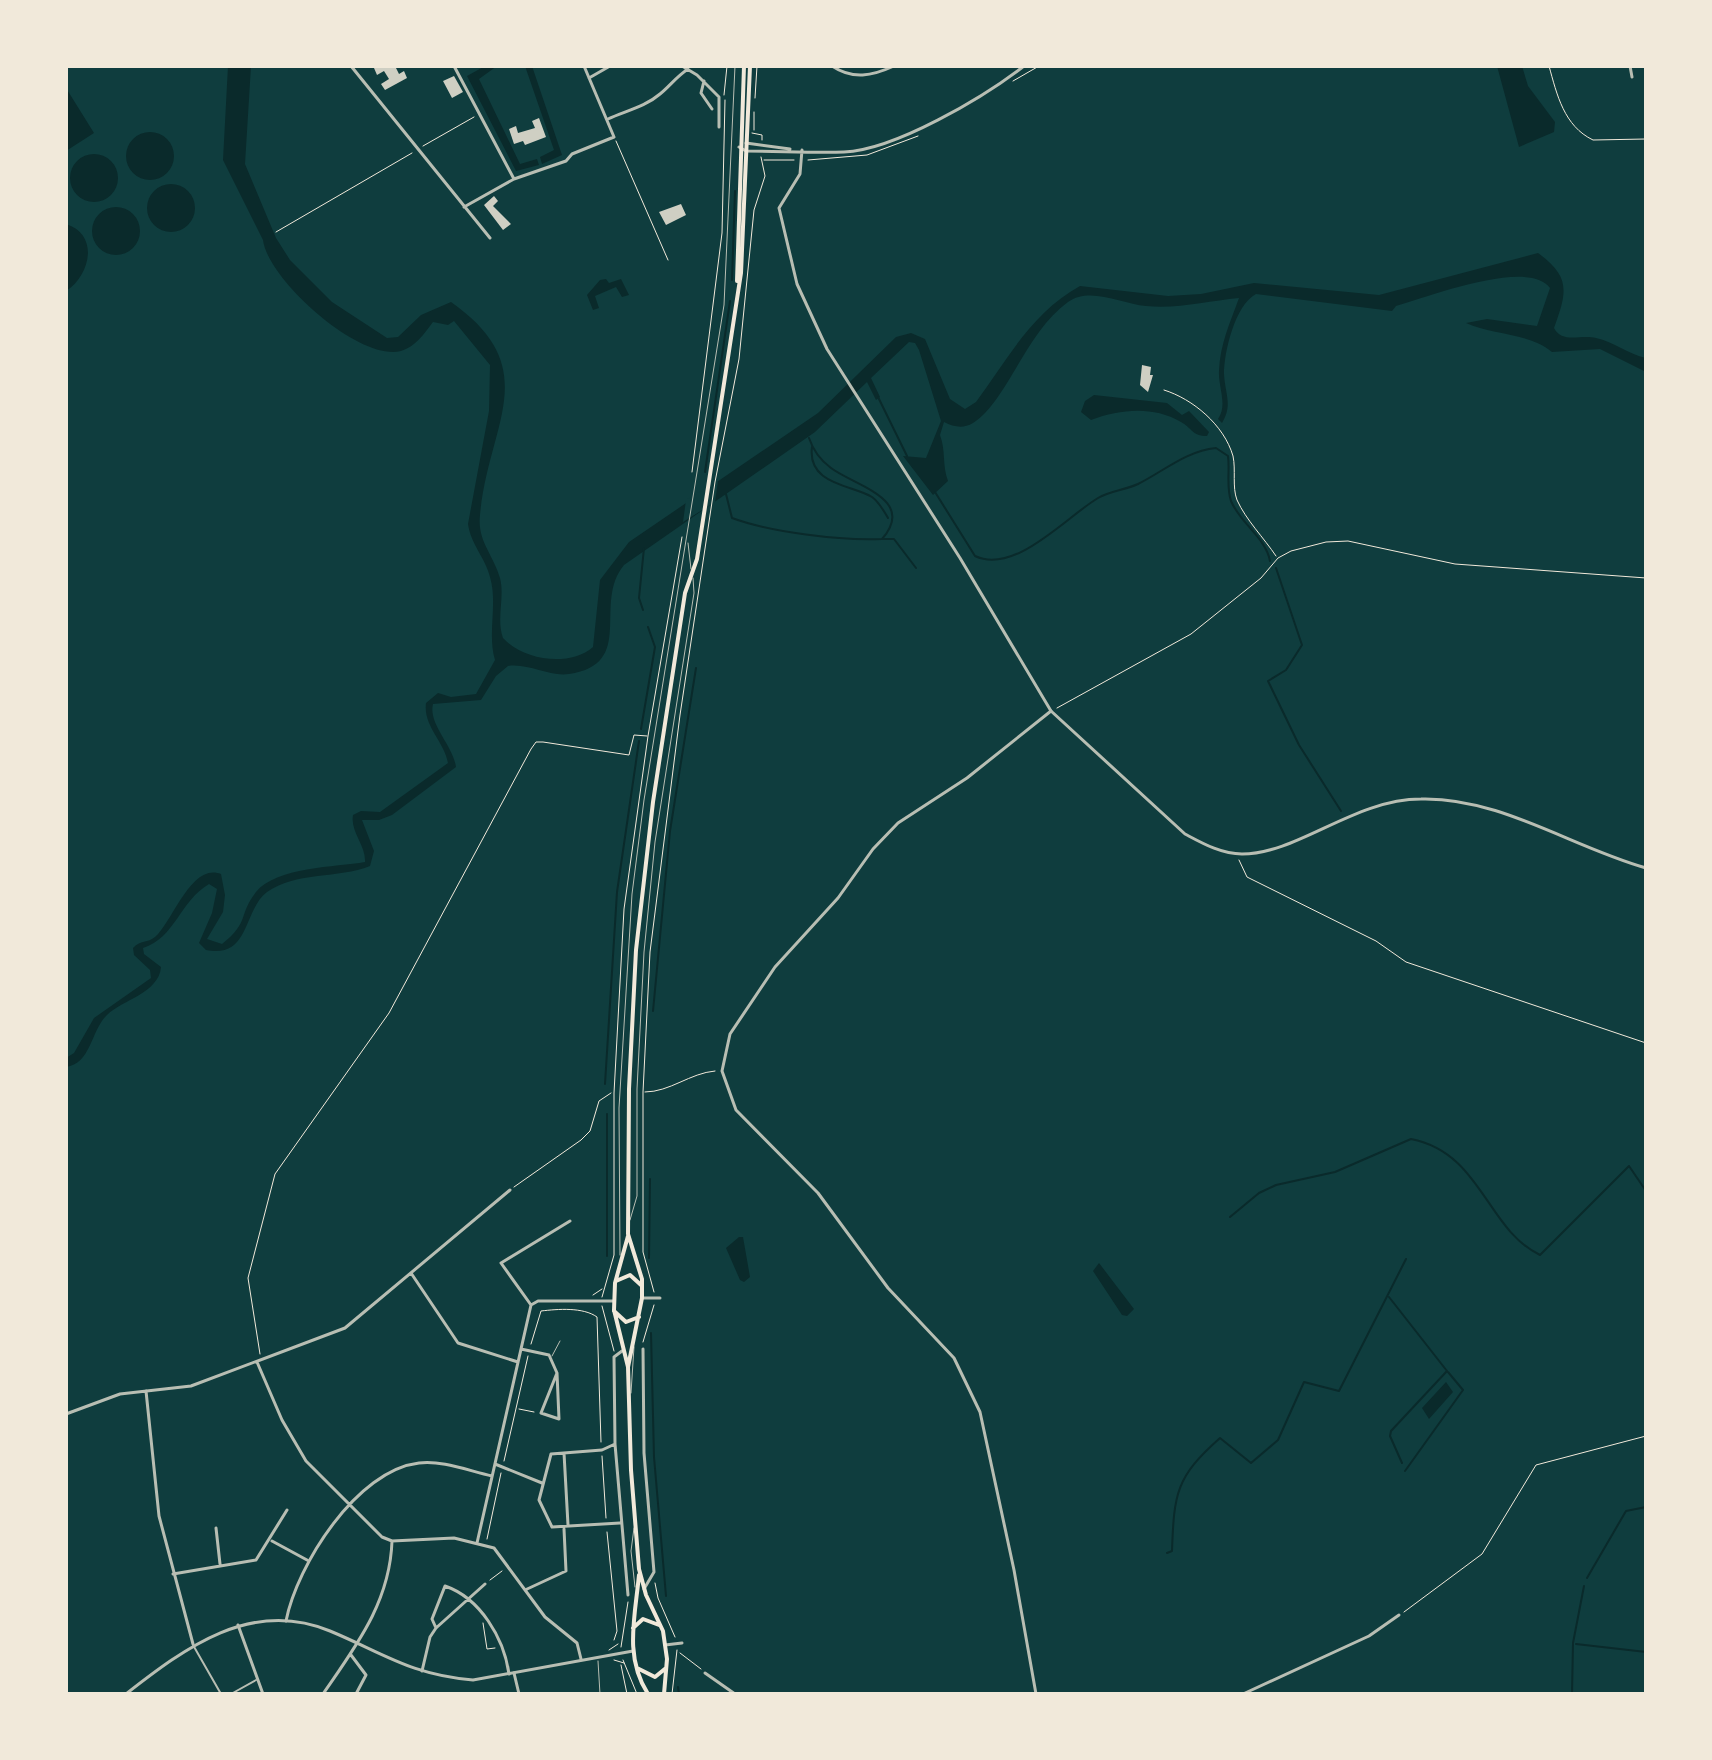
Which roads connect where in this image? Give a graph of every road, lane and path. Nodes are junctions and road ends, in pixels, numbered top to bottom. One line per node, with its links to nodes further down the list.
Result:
1 (351, 66): 29 (street)
2 (454, 66): 20 (street)
3 (584, 66): 18 (street)
4 (610, 66): 18 (street)
5 (682, 66): 16 (street)
6 (727, 66): 41 (path)
7 (735, 66): 42 (lane)
8 (747, 66): 27 (main road); 28 (main road)
9 (757, 66): 24 (path)
10 (832, 66): 11 (street)
11 (894, 66)
12 (1024, 66): 31 (street)
13 (1549, 66): 26 (path)
14 (1637, 66): 15 (street)
15 (1630, 67): 17 (street)
16 (688, 69): 19 (street); 22 (street)
17 (1632, 77)
18 (589, 78): 22 (street)
19 (704, 81): 21 (street); 21 (street)
20 (480, 113): 29 (path); 34 (street)
21 (720, 114): 23 (street)
22 (607, 119): 25 (street)
23 (719, 127)
24 (762, 135)
25 (614, 137): 34 (street); 38 (path)
26 (1646, 139)
27 (746, 143): 28 (street); 30 (street); 32 (main road)
28 (739, 147): 32 (street); 39 (main road)
29 (418, 150): 35 (street); 36 (path)
30 (794, 150): 31 (street); 32 (street)
31 (802, 150): 33 (street)
32 (746, 151): 39 (main road)
33 (802, 160): 46 (street); 52 (path)
34 (514, 179): 35 (street)
35 (464, 207): 37 (street)
36 (276, 232)
37 (490, 238)
38 (668, 260)
39 (738, 288): 44 (main road)
40 (1164, 390): 43 (path)
41 (692, 476)
42 (688, 540): 44 (lane); 58 (lane)
43 (1278, 558): 45 (path); 46 (path)
44 (692, 572): 55 (main road); 55 (lane)
45 (1646, 578)
46 (1051, 711): 48 (street); 51 (street)
47 (648, 736): 80 (path)
48 (1238, 854): 49 (street); 50 (path)
49 (1646, 868)
50 (1646, 1043)
51 (722, 1071): 52 (path); 165 (street)
52 (643, 1092): 57 (path)
53 (510, 1190): 59 (street); 62 (path)
54 (570, 1221): 68 (street)
55 (628, 1225): 56 (main road)
56 (628, 1234): 58 (main road); 61 (main road)
57 (644, 1256)
58 (621, 1261): 60 (main road)
59 (411, 1273): 80 (street); 81 (street)
60 (615, 1283): 61 (main road); 67 (main road)
61 (642, 1287): 63 (main road)
62 (602, 1289): 65 (path); 66 (path)
63 (642, 1298): 64 (street); 70 (main road)
64 (660, 1298)
65 (587, 1301): 66 (street); 68 (street)
66 (602, 1301): 67 (street); 79 (path)
67 (614, 1301): 69 (main road)
68 (531, 1305): 75 (street)
69 (614, 1310): 70 (main road); 74 (main road)
70 (641, 1316): 73 (main road)
71 (646, 1331): 76 (path)
72 (560, 1341): 78 (lane)
73 (634, 1341): 82 (main road); 85 (lane)
74 (625, 1348): 79 (street); 82 (main road)
75 (521, 1349): 77 (street); 81 (street)
76 (643, 1349): 115 (street)
77 (529, 1351): 78 (street); 87 (path); 92 (path)
78 (549, 1355): 83 (street)
79 (614, 1357): 91 (street)
80 (259, 1361): 84 (street); 98 (street)
81 (518, 1362): 86 (street)
82 (628, 1367): 85 (main road)
83 (557, 1373): 88 (street); 88 (street)
84 (146, 1391): 89 (street); 113 (street)
85 (629, 1399): 100 (main road)
86 (509, 1406): 87 (path); 94 (street)
87 (516, 1408): 88 (path); 95 (path)
88 (541, 1413)
89 (66, 1414)
90 (1646, 1436): 120 (path)
91 (615, 1444): 92 (street); 102 (street)
92 (602, 1450): 93 (street); 101 (path)
93 (564, 1452): 97 (street); 103 (street)
94 (495, 1464): 95 (street); 96 (street)
95 (503, 1467): 97 (street); 108 (path)
96 (492, 1476): 98 (street); 107 (street)
97 (542, 1483): 103 (street)
98 (350, 1507): 106 (street); 109 (street)
99 (287, 1510): 105 (street)
100 (635, 1522): 112 (main road); 118 (lane)
101 (606, 1523): 102 (street); 103 (street); 127 (path)
102 (620, 1523): 117 (street)
103 (566, 1527): 116 (street)
104 (216, 1528): 110 (street)
105 (270, 1540): 109 (street); 110 (street)
106 (392, 1541): 107 (street); 131 (street)
107 (477, 1543): 108 (street)
108 (485, 1545): 111 (street)
109 (307, 1560): 122 (street)
110 (221, 1565): 113 (street)
111 (508, 1566): 114 (path); 116 (street)
112 (639, 1569): 115 (main road); 118 (main road)
113 (173, 1574): 130 (street)
114 (485, 1584): 119 (street)
115 (644, 1589): 124 (main road)
116 (525, 1590): 140 (street)
117 (628, 1595): 128 (path)
118 (637, 1597): 126 (main road)
119 (468, 1599): 121 (street); 125 (street); 125 (street)
120 (1399, 1615): 166 (street)
121 (482, 1617): 133 (street); 133 (path)
122 (286, 1622): 123 (street); 131 (street)
123 (238, 1625): 130 (street); 147 (street)
124 (661, 1627): 126 (main road); 132 (main road)
125 (436, 1628): 144 (street)
126 (631, 1630): 134 (main road)
127 (614, 1640)
128 (620, 1642): 135 (path); 136 (path)
129 (682, 1643): 132 (street)
130 (193, 1644): 151 (street); 152 (street)
131 (357, 1645): 138 (street); 144 (street)
132 (665, 1645): 143 (main road)
133 (503, 1647): 145 (street)
134 (633, 1651): 136 (street); 142 (main road)
135 (607, 1653): 136 (street); 139 (street)
136 (622, 1653): 150 (path)
137 (678, 1653): 146 (path)
138 (351, 1655): 155 (street); 156 (street)
139 (598, 1656): 140 (street); 158 (lane)
140 (581, 1659): 145 (street)
141 (620, 1662): 159 (path)
142 (636, 1667): 143 (main road); 149 (main road)
143 (666, 1667): 148 (main road)
144 (422, 1671): 145 (street)
145 (512, 1673): 157 (street)
146 (705, 1673): 164 (street)
147 (257, 1679): 153 (street); 154 (street)
148 (664, 1685): 162 (main road); 163 (path)
149 (644, 1688): 150 (path); 161 (main road)
150 (635, 1690): 160 (path)
151 (126, 1694)
152 (221, 1694)
153 (231, 1694)
154 (263, 1694)
155 (323, 1694)
156 (356, 1694)
157 (519, 1694)
158 (600, 1694)
159 (627, 1694)
160 (637, 1694)
161 (648, 1694)
162 (664, 1694)
163 (672, 1694)
164 (735, 1694)
165 (1036, 1694)
166 (1243, 1694)

